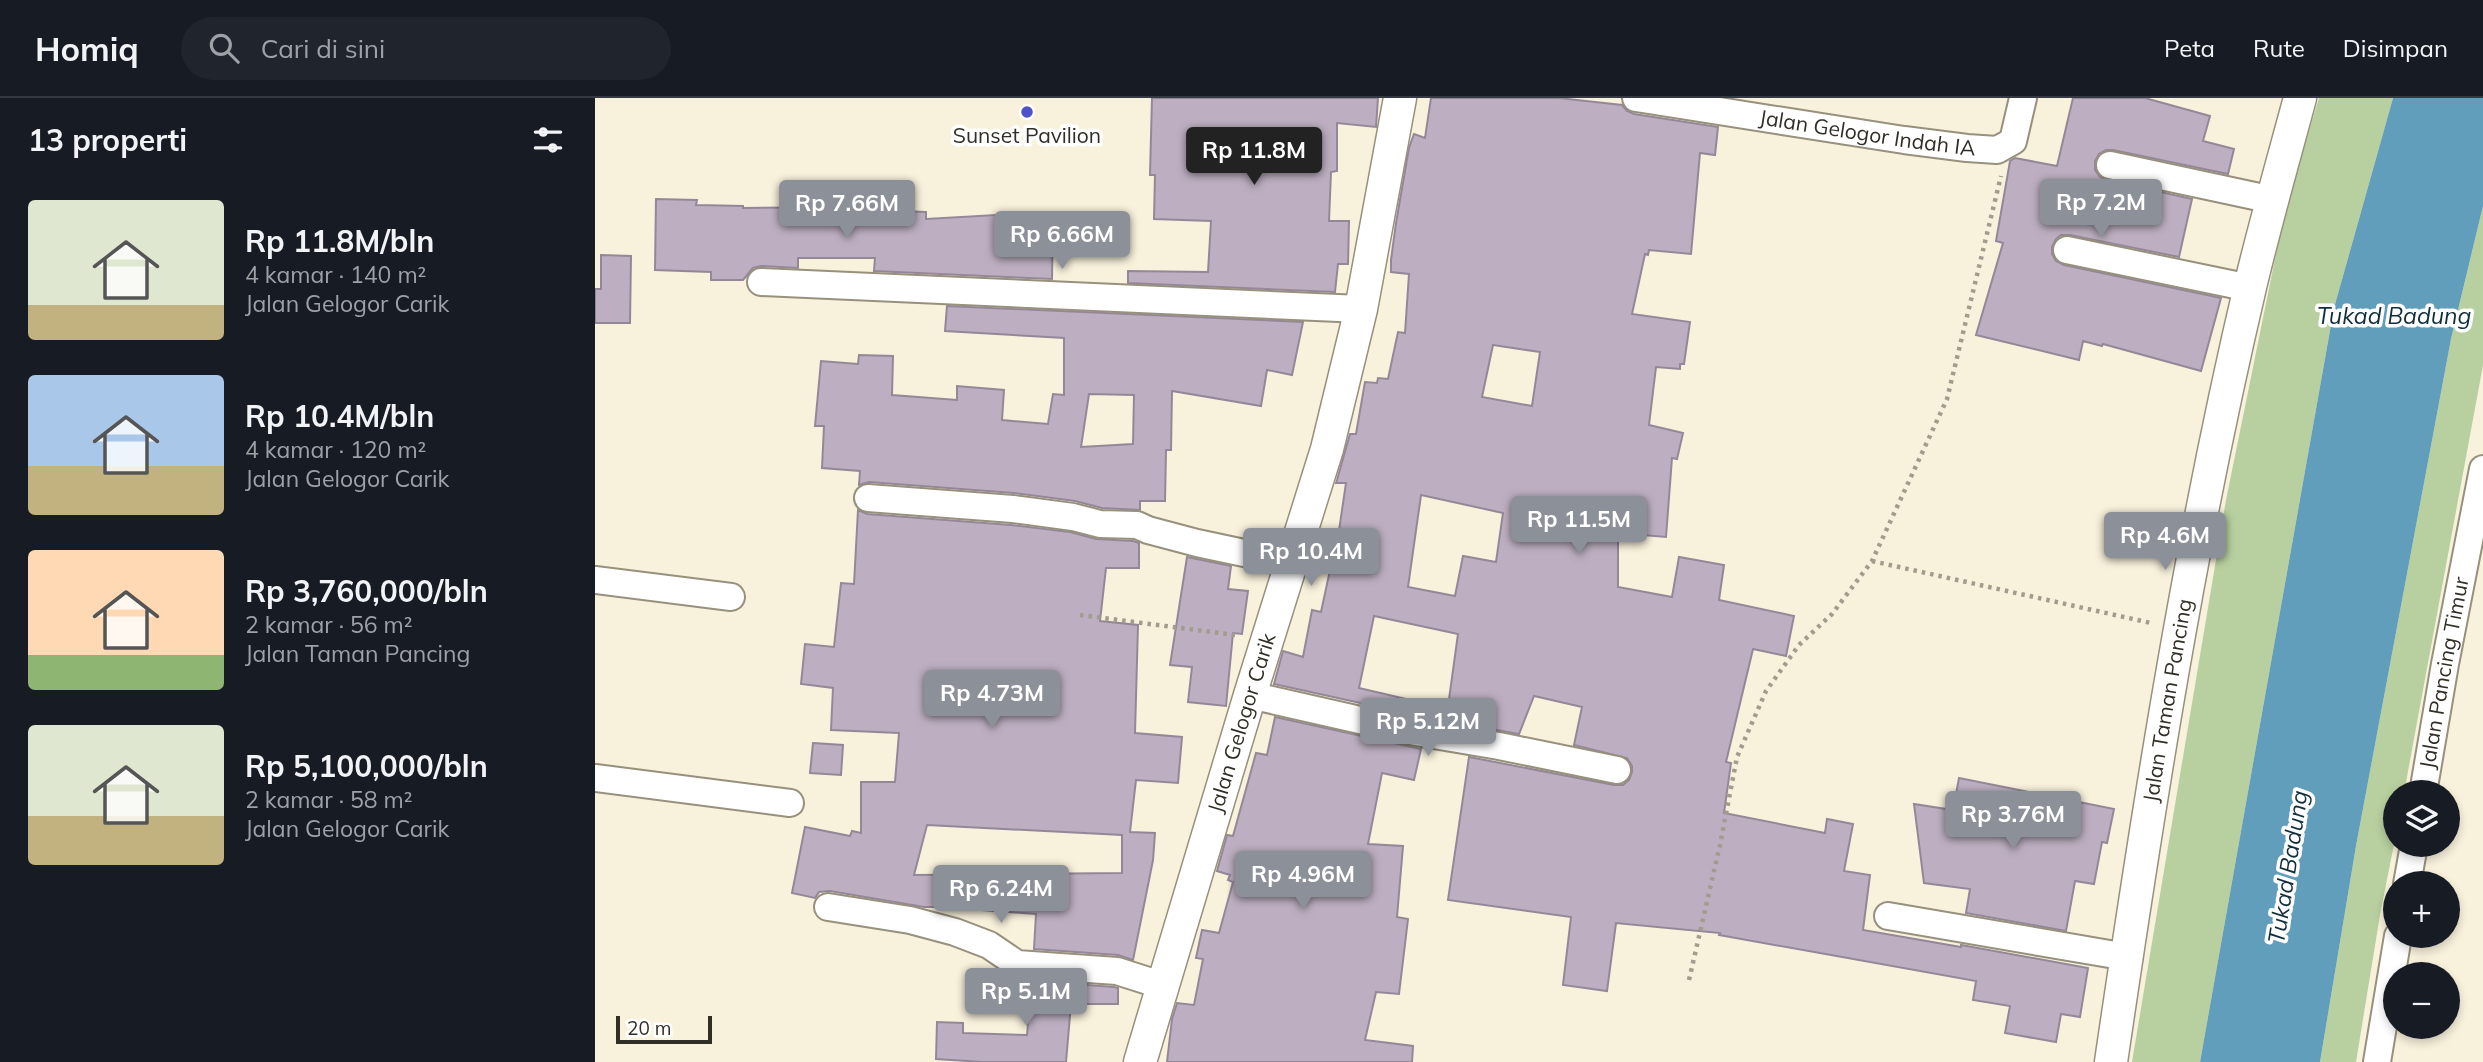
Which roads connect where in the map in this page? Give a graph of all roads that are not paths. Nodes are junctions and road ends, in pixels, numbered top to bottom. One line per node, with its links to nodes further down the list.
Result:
1 (1400, 98): 10 (street, Jalan Gelogor Carik)
2 (1636, 98): 3 (street, Jalan Gelogor Indah IA)
3 (2023, 98)
4 (2300, 98): 6 (street, Jalan Taman Pancing)
5 (2110, 165): 6 (street)
6 (2273, 200): 9 (street, Jalan Taman Pancing)
7 (2067, 250): 9 (street)
8 (761, 282): 10 (street)
9 (2250, 288): 24 (street, Jalan Taman Pancing)
10 (1361, 309): 13 (street, Jalan Gelogor Carik)
11 (2482, 483): 19 (street, Jalan Pancing Timur)
12 (868, 498): 13 (street)
13 (1291, 563): 16 (street, Jalan Gelogor Carik)
14 (595, 580): 15 (street)
15 (731, 597)
16 (1250, 695): 17 (street); 25 (street, Jalan Gelogor Carik)
17 (1617, 770)
18 (595, 778): 20 (street)
19 (2425, 780)
20 (790, 803)
21 (828, 907): 25 (street)
22 (1888, 916): 24 (street)
23 (2396, 948): 28 (street)
24 (2127, 957): 27 (street, Jalan Taman Pancing)
25 (1161, 985): 26 (street, Jalan Gelogor Carik)
26 (1139, 1062)
27 (2111, 1062)
28 (2377, 1062)

